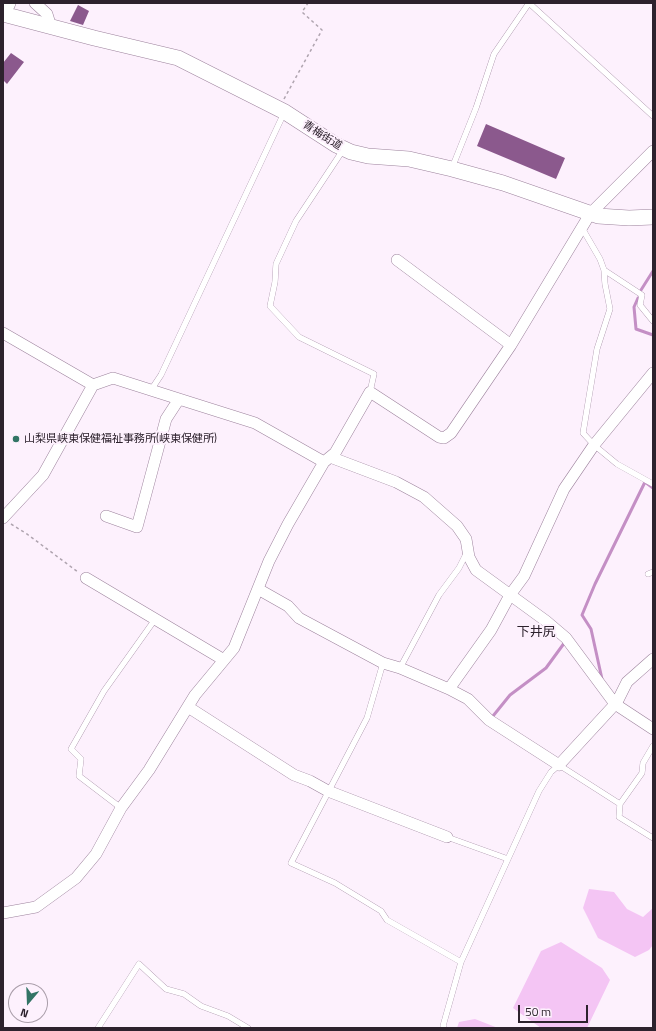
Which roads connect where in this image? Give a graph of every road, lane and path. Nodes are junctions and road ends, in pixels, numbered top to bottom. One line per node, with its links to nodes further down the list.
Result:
1 (8, 3): 5 (main road)
2 (35, 3): 6 (street)
3 (308, 3): 7 (path)
4 (529, 3): 8 (lane); 11 (lane)
5 (3, 14): 6 (main road, 青梅街道)
6 (51, 27): 7 (main road, 青梅街道)
7 (282, 111): 9 (main road, 青梅街道); 22 (lane)
8 (653, 116)
9 (344, 150): 11 (main road, 青梅街道); 23 (lane)
10 (653, 151): 12 (street)
11 (452, 169): 12 (main road, 青梅街道)
12 (590, 214): 13 (main road, 青梅街道); 14 (street)
13 (653, 217)
14 (582, 228): 16 (lane); 19 (street)
15 (397, 260): 19 (street)
16 (604, 270): 17 (lane); 25 (lane)
17 (653, 321)
18 (3, 333): 21 (street)
19 (511, 345): 23 (street)
20 (653, 373): 25 (street)
21 (93, 385): 22 (street); 29 (street)
22 (151, 391): 24 (street)
23 (370, 392): 26 (street)
24 (179, 400): 26 (street); 28 (street)
25 (594, 446): 27 (lane); 33 (street)
26 (327, 460): 30 (street); 32 (street)
27 (653, 484)
28 (106, 516)
29 (6, 521): 31 (path)
30 (468, 550): 33 (street); 38 (lane)
31 (86, 578): 34 (street)
32 (258, 589): 36 (street); 37 (street)
33 (510, 595): 39 (street); 40 (street)
34 (156, 618): 36 (street); 47 (lane)
35 (653, 659): 40 (street)
36 (224, 660): 41 (street)
37 (383, 663): 38 (street); 45 (lane)
38 (400, 668): 39 (street)
39 (449, 689): 44 (street)
40 (616, 703): 42 (street); 44 (street)
41 (188, 707): 45 (street); 47 (street)
42 (653, 729)
43 (653, 746): 46 (lane)
44 (559, 766): 46 (lane); 50 (lane)
45 (328, 791): 48 (street); 52 (lane)
46 (620, 804): 49 (lane)
47 (121, 808): 51 (street)
48 (447, 837): 50 (lane)
49 (653, 838)
50 (508, 859): 52 (lane)
51 (3, 913)
52 (461, 962): 55 (lane)
53 (98, 1028): 54 (lane)
54 (248, 1028)
55 (444, 1028)

